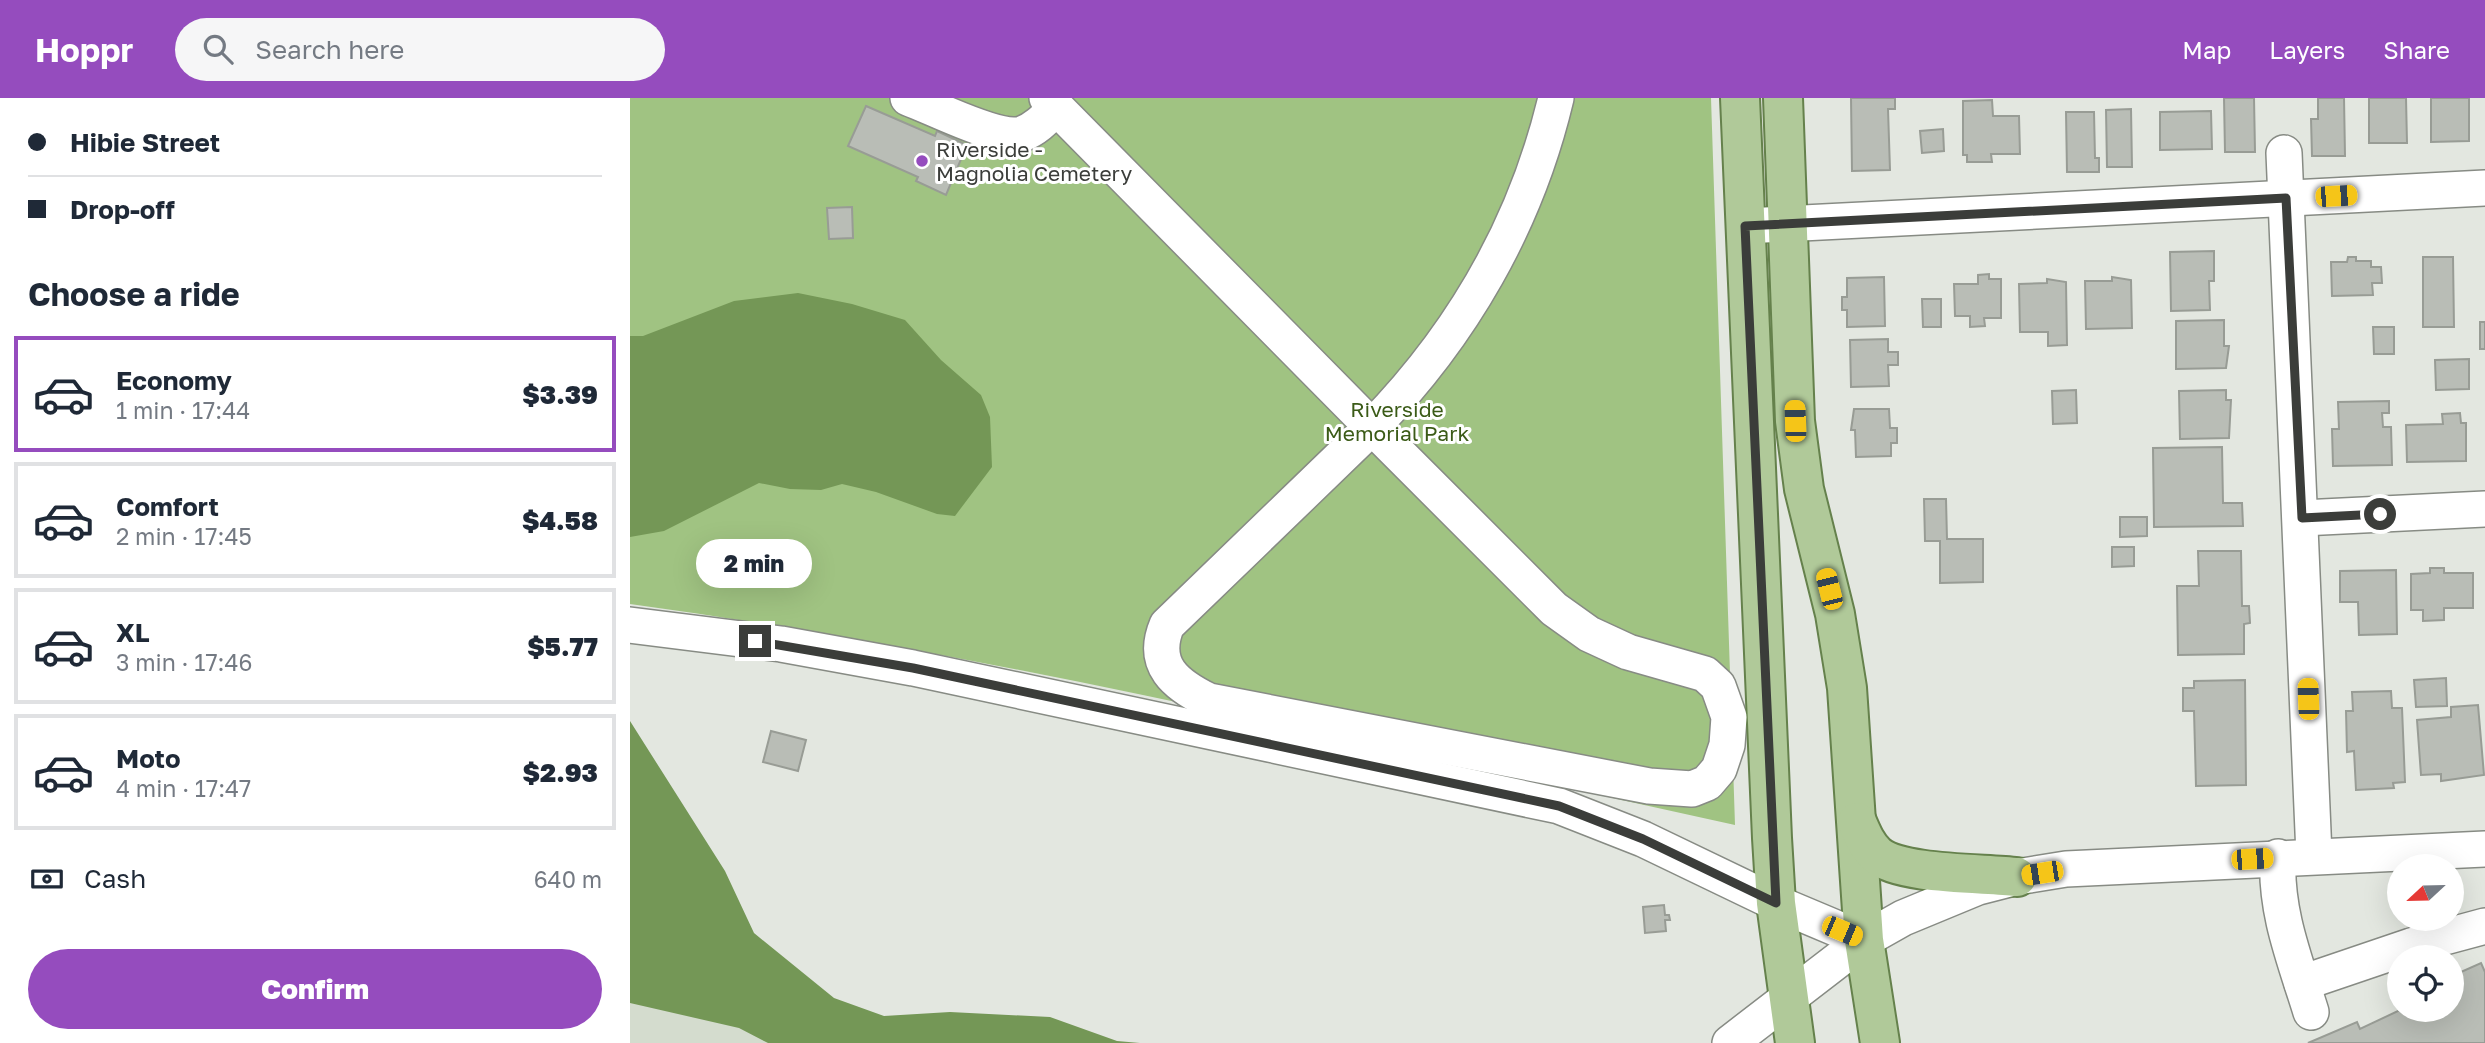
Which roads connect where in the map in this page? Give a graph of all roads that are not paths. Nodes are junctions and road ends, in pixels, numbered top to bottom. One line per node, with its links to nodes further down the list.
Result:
1 (908, 98): 5 (street)
2 (1556, 98): 11 (street)
3 (1740, 98): 10 (main road)
4 (1783, 98): 9 (main road)
5 (1051, 103): 11 (street)
6 (2284, 153): 8 (street)
7 (2485, 188): 8 (street)
8 (2286, 198): 9 (street); 13 (street)
9 (1787, 224): 10 (street); 15 (main road)
10 (1745, 226): 20 (main road)
11 (1372, 427): 11 (street)
12 (2485, 509): 13 (street)
13 (2302, 518): 17 (street)
14 (630, 625): 20 (street)
15 (1857, 822): 19 (main road); 22 (main road)
16 (2485, 849): 17 (street)
17 (2314, 855): 18 (street)
18 (2278, 857): 19 (street); 21 (street)
19 (2017, 877): 22 (street)
20 (1776, 903): 22 (street); 23 (main road)
21 (2485, 926)
22 (1864, 940): 23 (street); 26 (main road)
23 (1788, 1001): 24 (street); 25 (main road)
24 (1730, 1043)
25 (1795, 1043)
26 (1880, 1043)

